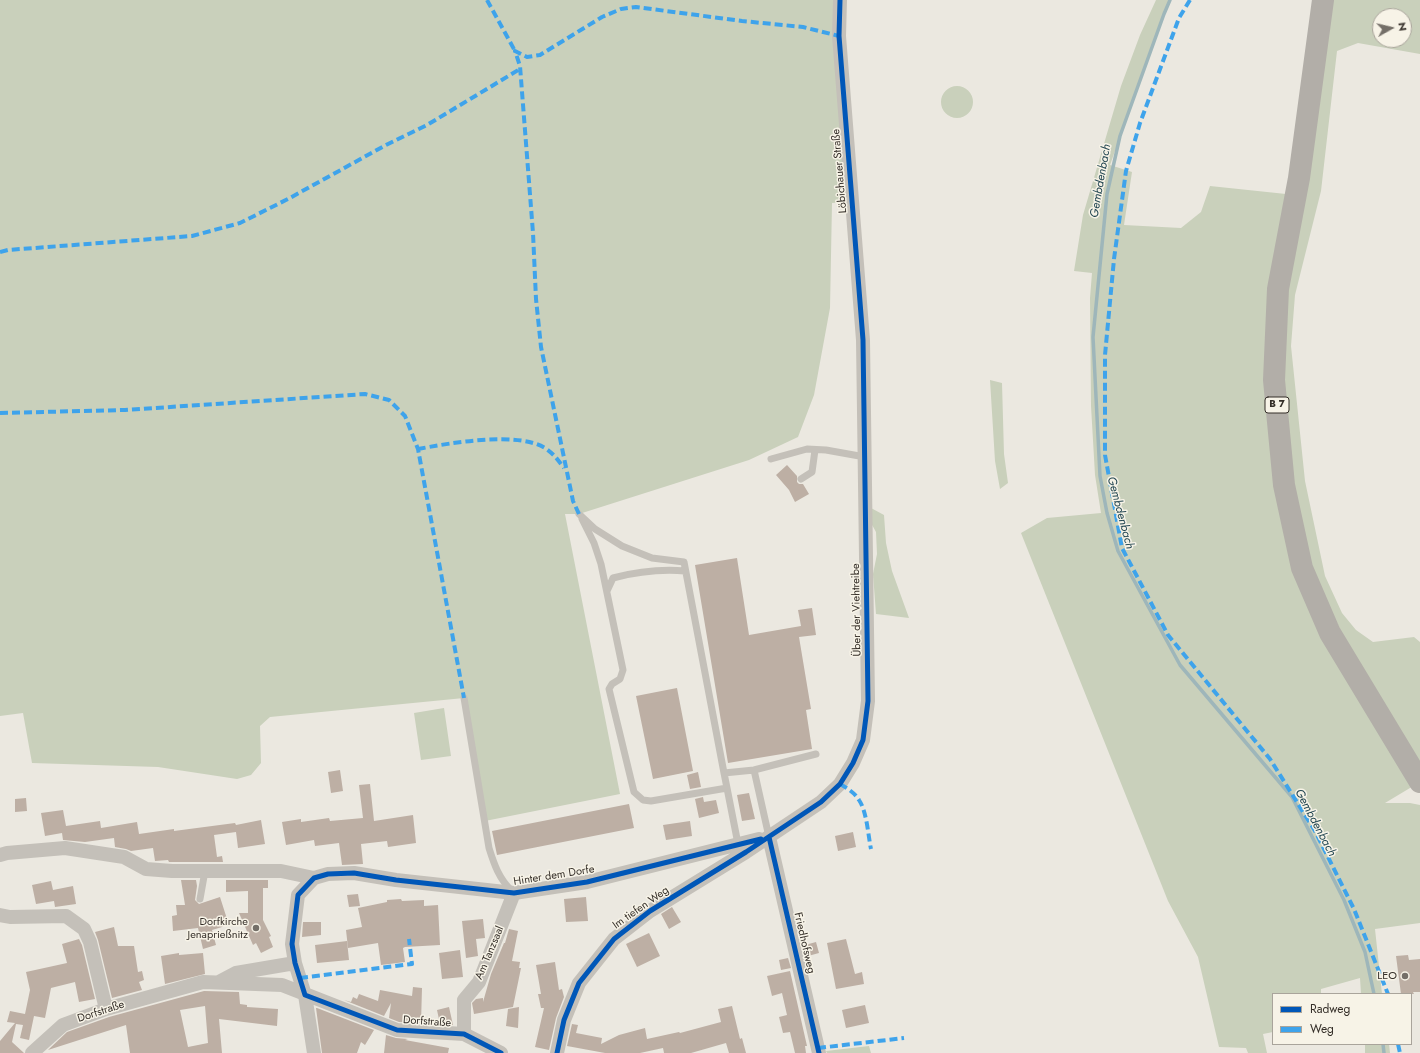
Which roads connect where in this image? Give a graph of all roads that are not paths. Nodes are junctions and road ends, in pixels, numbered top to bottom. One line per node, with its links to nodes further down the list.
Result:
1 (840, 0): 3 (street, Löbichauer Straße)
2 (1323, 0): 14 (main road, B 7)
3 (863, 340): 5 (street, Über der Viehtreibe)
4 (815, 450): 5 (lane); 6 (lane); 7 (lane)
5 (865, 457): 16 (street, Über der Viehtreibe)
6 (771, 459)
7 (801, 479)
8 (685, 571): 9 (lane); 9 (lane); 13 (lane)
9 (607, 591): 15 (lane)
10 (464, 698): 21 (lane)
11 (816, 754): 12 (lane)
12 (754, 770): 13 (lane); 16 (lane)
13 (724, 773): 15 (lane)
14 (1420, 782)
15 (727, 788): 17 (lane)
16 (769, 837): 17 (street, Hinter dem Dorfe); 32 (street, Im tiefen Weg); 33 (street, Friedhofsweg)
17 (738, 844): 21 (street, Hinter dem Dorfe)
18 (0, 855): 19 (street, Hinter dem Dorfe)
19 (205, 871): 20 (street, Hinter dem Dorfe); 22 (lane)
20 (314, 878): 21 (street, Hinter dem Dorfe); 24 (street)
21 (514, 893): 28 (street, Am Tanzsaal)
22 (200, 899)
23 (0, 916): 27 (street)
24 (295, 963): 25 (street); 26 (street)
25 (217, 983): 26 (street, Dorfstraße); 27 (street, Dorfstraße)
26 (305, 994): 28 (street, Dorfstraße); 30 (street)
27 (106, 1009): 29 (street, Dorfstraße)
28 (464, 1034): 31 (street, Dorfstraße)
29 (32, 1053)
30 (314, 1053)
31 (501, 1053)
32 (557, 1053)
33 (819, 1053)

